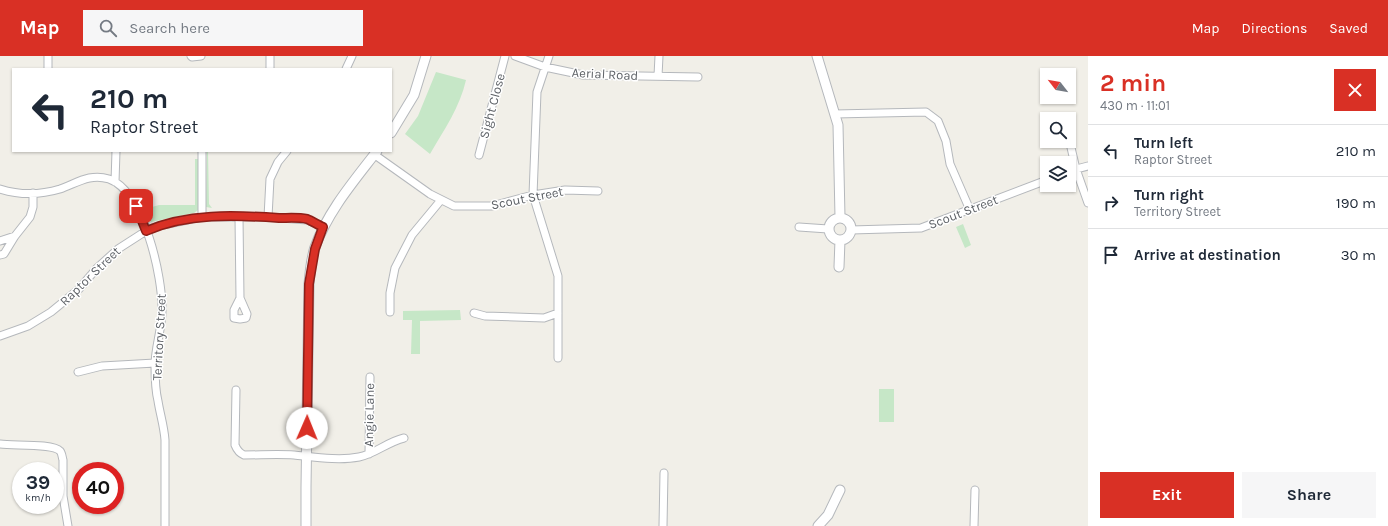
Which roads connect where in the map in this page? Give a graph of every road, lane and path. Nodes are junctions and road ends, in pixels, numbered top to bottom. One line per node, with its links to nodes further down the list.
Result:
1 (48, 56): 13 (street)
2 (191, 56): 3 (street)
3 (201, 56)
4 (270, 56): 14 (street)
5 (352, 56): 15 (street)
6 (426, 56): 19 (street)
7 (505, 56): 24 (street, Sight Close)
8 (515, 56): 12 (street, Aerial Road)
9 (549, 56): 12 (street)
10 (659, 56): 16 (street)
11 (817, 56): 18 (street)
12 (545, 67): 16 (street, Aerial Road); 33 (street)
13 (48, 68)
14 (270, 68)
15 (346, 68)
16 (658, 76): 17 (street, Aerial Road)
17 (698, 77)
18 (835, 114): 36 (street); 40 (street)
19 (392, 131)
20 (116, 152): 28 (street)
21 (202, 152): 37 (street)
22 (286, 152): 39 (street)
23 (376, 153): 34 (street, Scout Street); 41 (street)
24 (479, 155)
25 (1088, 166): 26 (street)
26 (1076, 169)
27 (1076, 178): 35 (street)
28 (115, 182): 32 (street); 45 (street, Territory Street)
29 (1040, 183): 36 (street, Scout Street)
30 (0, 189): 32 (street)
31 (598, 191): 33 (street, Scout Street)
32 (34, 193): 46 (street)
33 (533, 195): 34 (street, Scout Street); 54 (street)
34 (441, 200): 52 (street)
35 (1088, 203)
36 (970, 210): 44 (street, Scout Street)
37 (202, 217): 38 (street, Raptor Street); 45 (street, Raptor Street)
38 (239, 217): 39 (street, Raptor Street); 51 (street)
39 (268, 217): 41 (street, Raptor Street)
40 (840, 217): 43 (street); 44 (street)
41 (323, 227): 64 (street)
42 (799, 227): 43 (street)
43 (828, 229): 47 (street)
44 (851, 230): 47 (street)
45 (146, 231): 55 (street, Raptor Street); 57 (street, Territory Street)
46 (15, 236): 48 (street); 49 (street)
47 (840, 240): 50 (street)
48 (0, 241)
49 (0, 255)
50 (839, 267)
51 (240, 298)
52 (390, 312)
53 (474, 313): 54 (street)
54 (558, 313): 56 (street)
55 (0, 336)
56 (558, 358)
57 (155, 363): 58 (street); 69 (street, Territory Street)
58 (78, 372)
59 (370, 377): 63 (street, Angie Lane)
60 (236, 390): 64 (street)
61 (404, 438): 63 (street)
62 (0, 444): 68 (street)
63 (369, 454): 64 (street)
64 (307, 457): 70 (street)
65 (664, 473): 71 (street)
66 (840, 490): 72 (street)
67 (974, 490): 73 (street)
68 (68, 526)
69 (165, 526)
70 (306, 526)
71 (663, 526)
72 (818, 526)
73 (974, 526)

